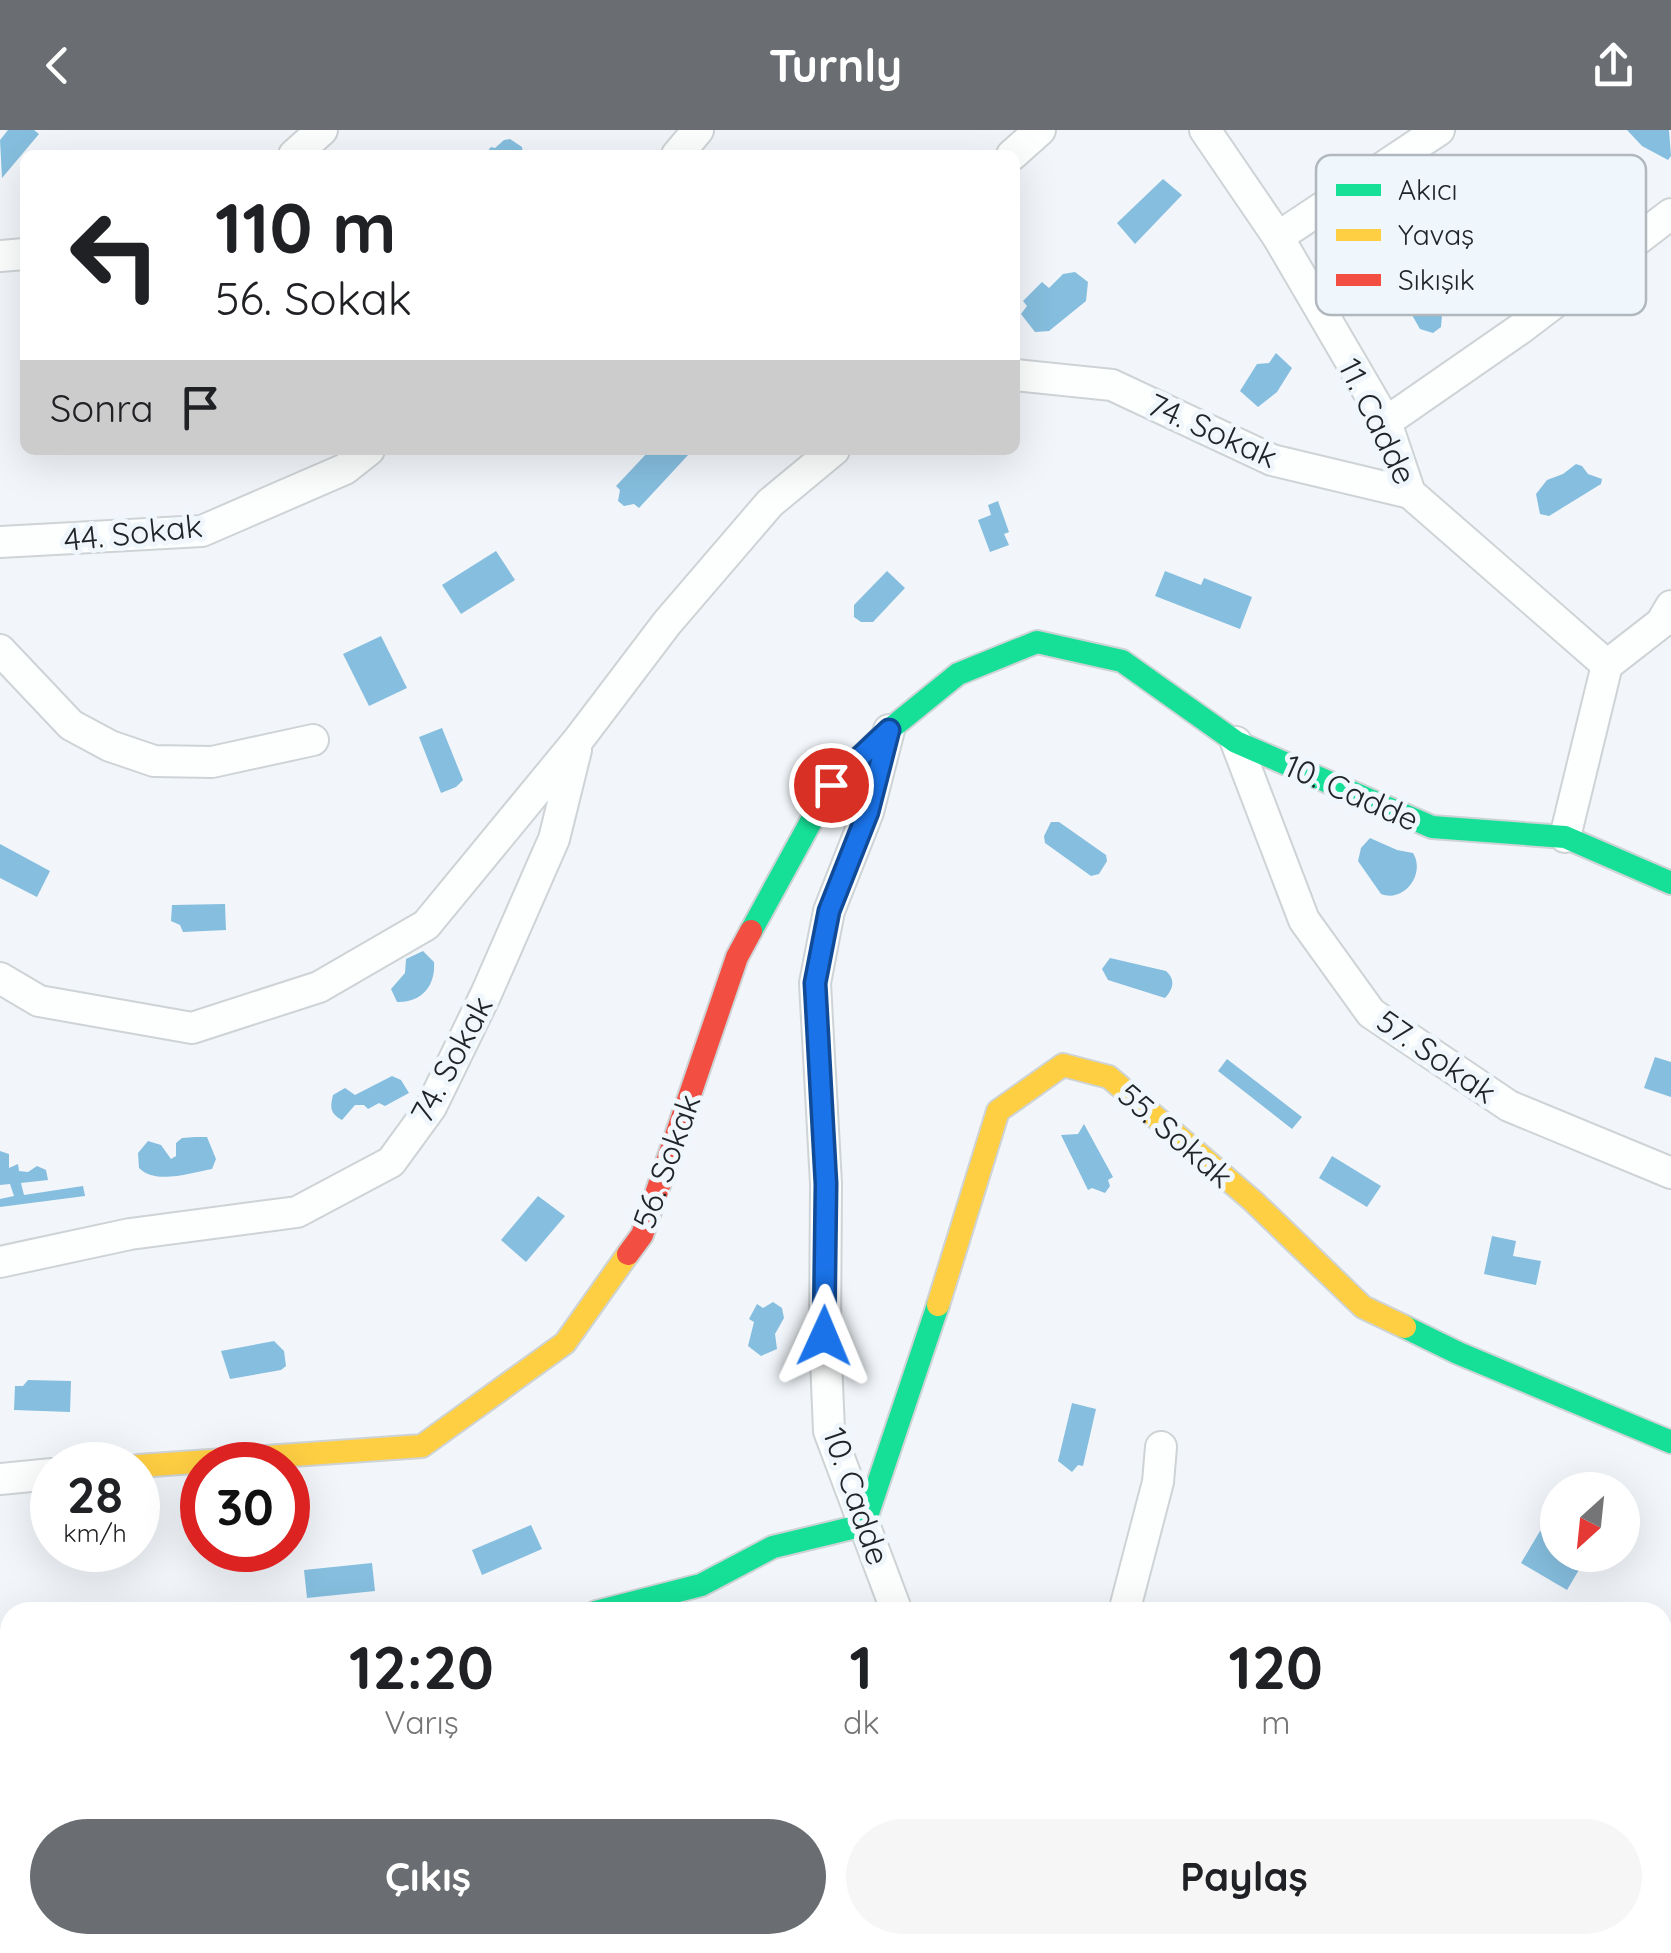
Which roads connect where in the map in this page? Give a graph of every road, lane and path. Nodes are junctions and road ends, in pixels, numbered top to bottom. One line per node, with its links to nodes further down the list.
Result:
1 (322, 130): 6 (street)
2 (698, 130): 7 (street)
3 (1040, 130): 8 (street)
4 (1205, 130): 13 (street, 11. Cadde)
5 (1438, 130): 9 (street)
6 (300, 150)
7 (682, 150)
8 (1018, 150)
9 (1400, 155)
10 (1316, 211): 13 (street)
11 (1671, 214): 12 (street)
12 (1646, 233)
13 (1278, 236): 14 (street, 11. Cadde)
14 (1316, 301)
15 (1324, 315): 18 (street, 11. Cadde)
16 (1538, 315): 18 (street)
17 (1020, 377): 21 (street, 74. Sokak)
18 (1386, 422): 21 (street, 11. Cadde)
19 (362, 455): 22 (street, 44. Sokak)
20 (828, 455): 27 (street, 74. Sokak)
21 (1410, 493): 25 (street, 11. Cadde)
22 (0, 542)
23 (1668, 618): 25 (street)
24 (0, 650): 28 (street)
25 (1607, 665): 30 (street)
26 (889, 730): 29 (street, 56. Sokak); 37 (street, 56. Sokak); 40 (street, 10. Cadde)
27 (579, 739): 32 (street, 74. Sokak); 34 (street, 74. Sokak)
28 (313, 740)
29 (1236, 742): 30 (street, 10. Cadde); 33 (street, 57. Sokak)
30 (1565, 837): 31 (street, 10. Cadde)
31 (1671, 883)
32 (0, 978)
33 (1671, 1173)
34 (0, 1262)
35 (1671, 1442): 40 (street, 55. Sokak)
36 (1160, 1447): 43 (street)
37 (160, 1464)
38 (30, 1476): 39 (street)
39 (0, 1479)
40 (864, 1525): 41 (street); 42 (street, 10. Cadde)
41 (635, 1602)
42 (893, 1602)
43 (1127, 1602)

